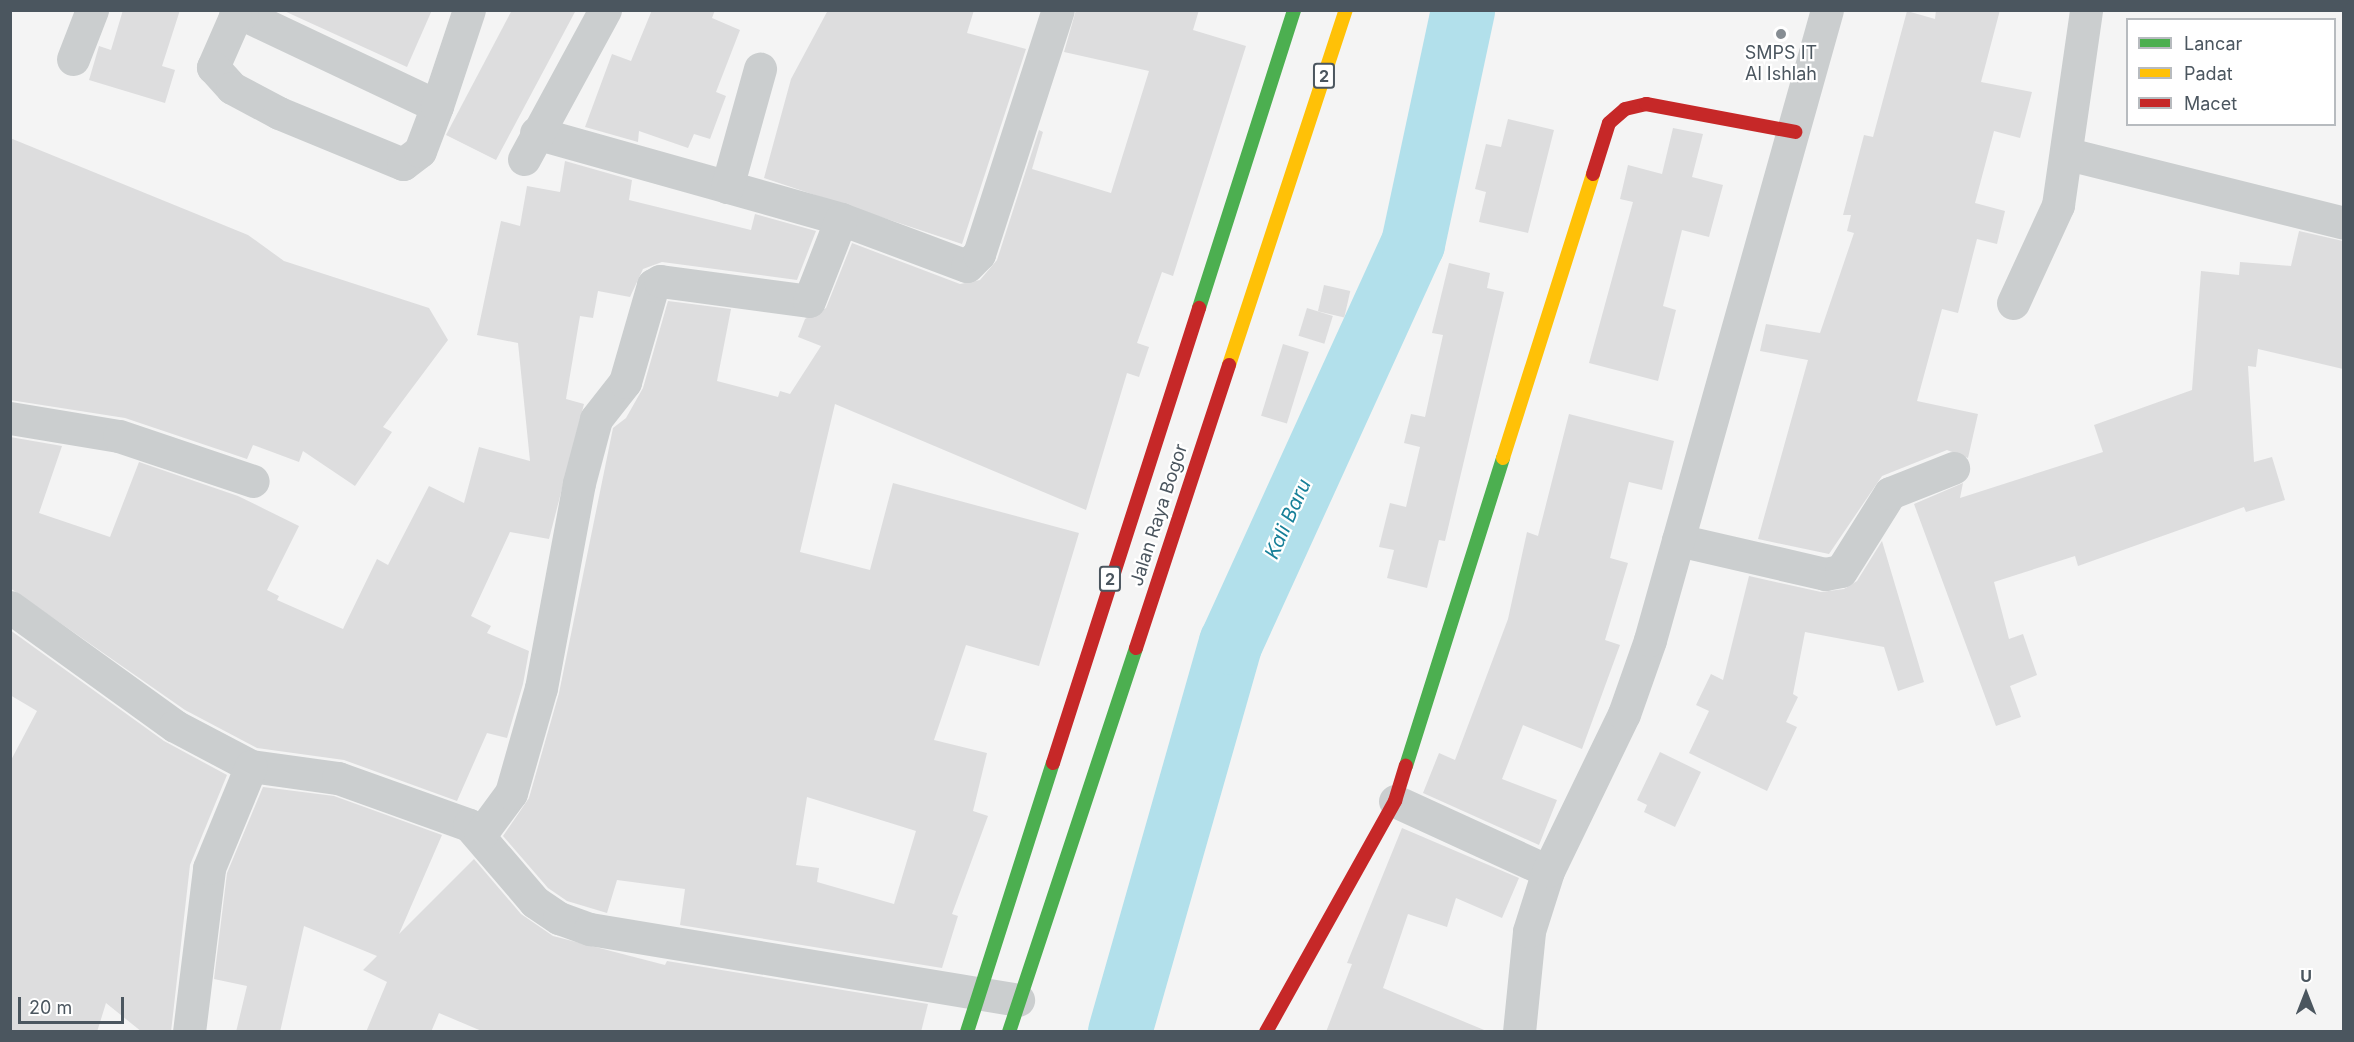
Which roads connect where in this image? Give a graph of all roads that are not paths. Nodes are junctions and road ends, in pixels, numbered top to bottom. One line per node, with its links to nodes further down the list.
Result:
1 (92, 10): 9 (street)
2 (469, 10): 11 (street)
3 (605, 10): 16 (street)
4 (1058, 10): 17 (street)
5 (1294, 10): 12 (main road, Jalan Raya Bogor / 2)
6 (1346, 10): 14 (main road, Jalan Raya Bogor / 2)
7 (1827, 10): 13 (street)
8 (2085, 10): 15 (street)
9 (74, 59)
10 (760, 69): 16 (street)
11 (437, 106): 11 (street)
12 (1255, 126): 14 (main road); 29 (main road, Jalan Raya Bogor / 2)
13 (1795, 132): 23 (street); 26 (main road)
14 (1302, 141): 30 (main road, Jalan Raya Bogor / 2)
15 (2068, 154): 18 (street); 19 (street)
16 (727, 188): 17 (street)
17 (841, 219): 27 (street)
18 (2343, 223)
19 (2013, 303)
20 (10, 418): 22 (street)
21 (1953, 468): 23 (street)
22 (252, 481)
23 (1678, 540): 28 (street)
24 (10, 607): 25 (street)
25 (251, 766): 27 (street); 31 (street)
26 (1395, 801): 28 (street); 34 (main road)
27 (480, 835): 29 (street)
28 (1548, 871): 35 (street)
29 (978, 992): 30 (street); 32 (main road, Jalan Raya Bogor / 2)
30 (1018, 1000): 33 (main road, Jalan Raya Bogor / 2)
31 (189, 1032)
32 (967, 1032)
33 (1009, 1032)
34 (1266, 1032)
35 (1520, 1032)

